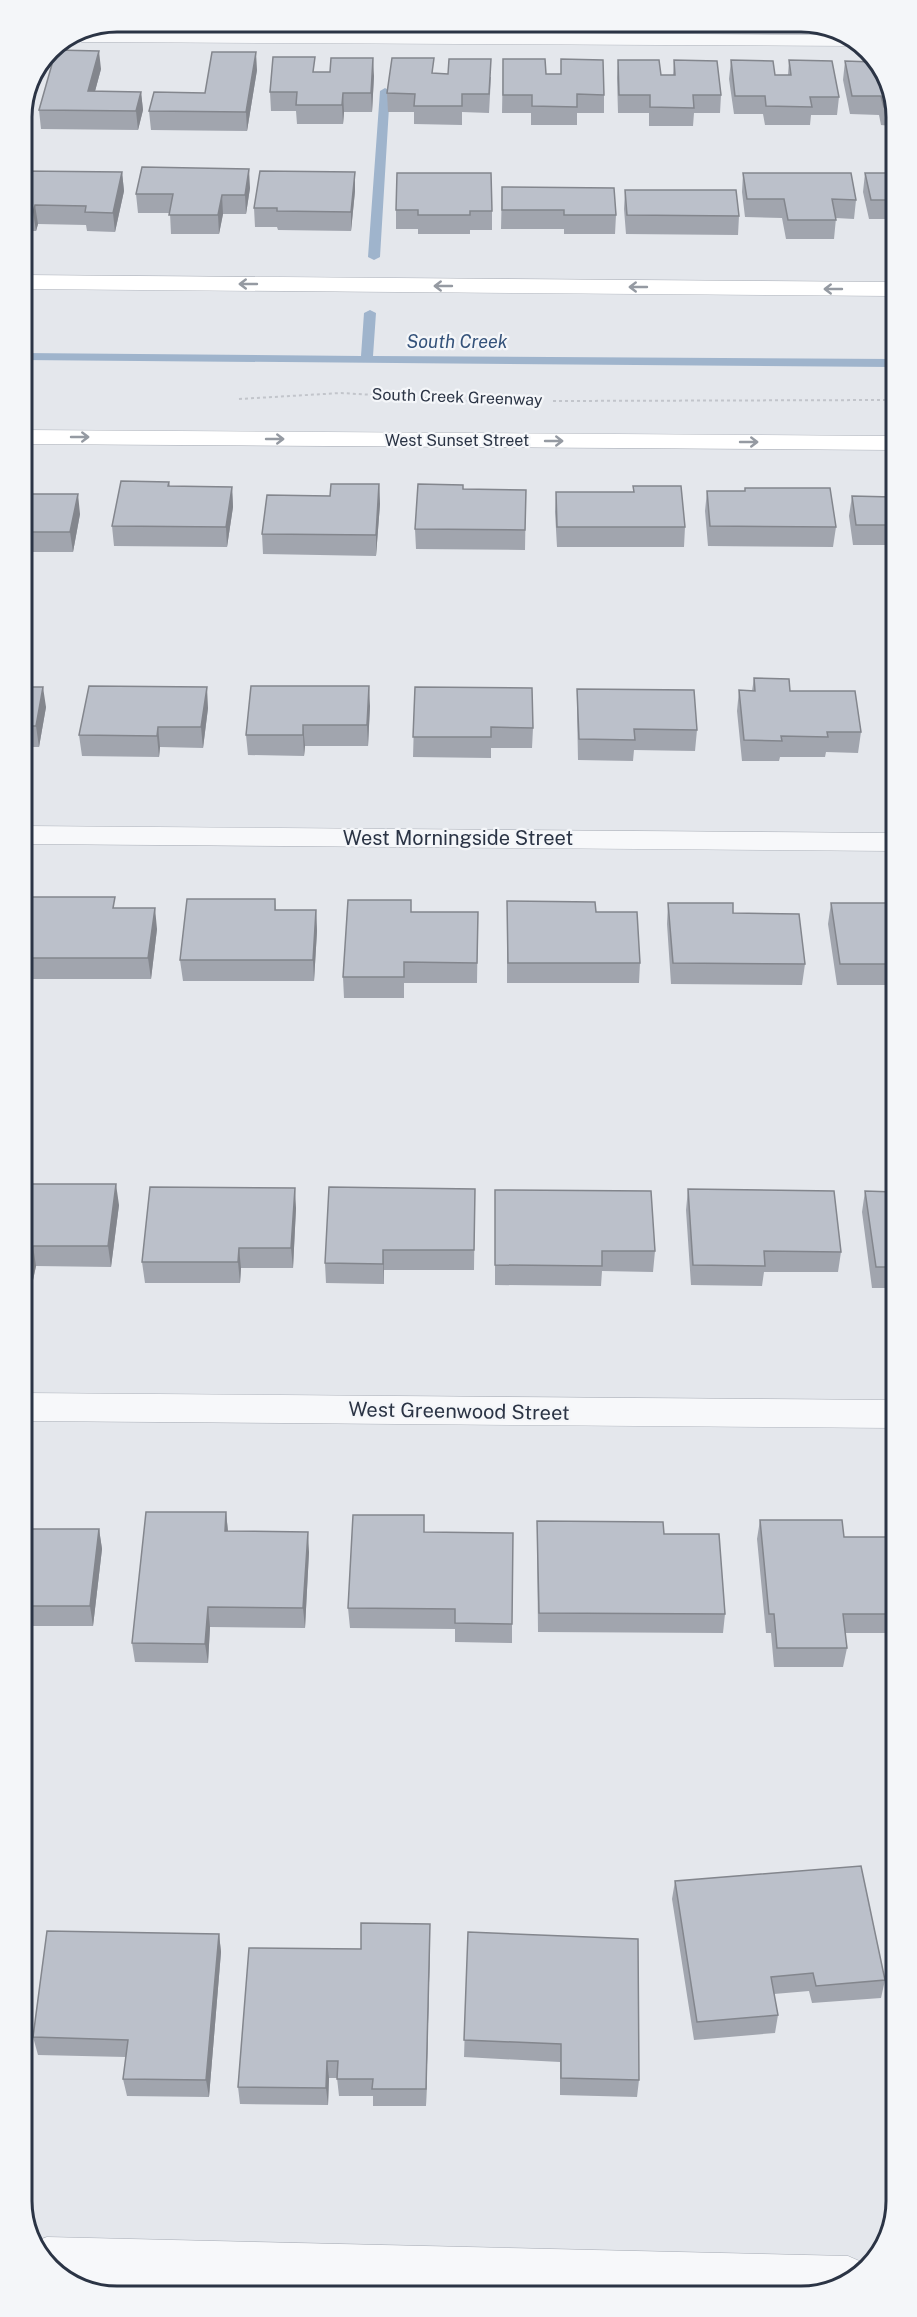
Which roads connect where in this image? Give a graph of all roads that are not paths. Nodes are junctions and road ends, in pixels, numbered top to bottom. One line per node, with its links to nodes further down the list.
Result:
1 (90, 36): 2 (street)
2 (839, 41)
3 (32, 282): 4 (main road, one-way to 3)
4 (886, 289)
5 (32, 436): 6 (main road, West Sunset Street, one-way to 6)
6 (886, 443)
7 (32, 835): 8 (street, West Morningside Street)
8 (886, 842)
9 (32, 1407): 10 (street, West Greenwood Street)
10 (886, 1414)
11 (57, 2260): 12 (street)
12 (835, 2278)

